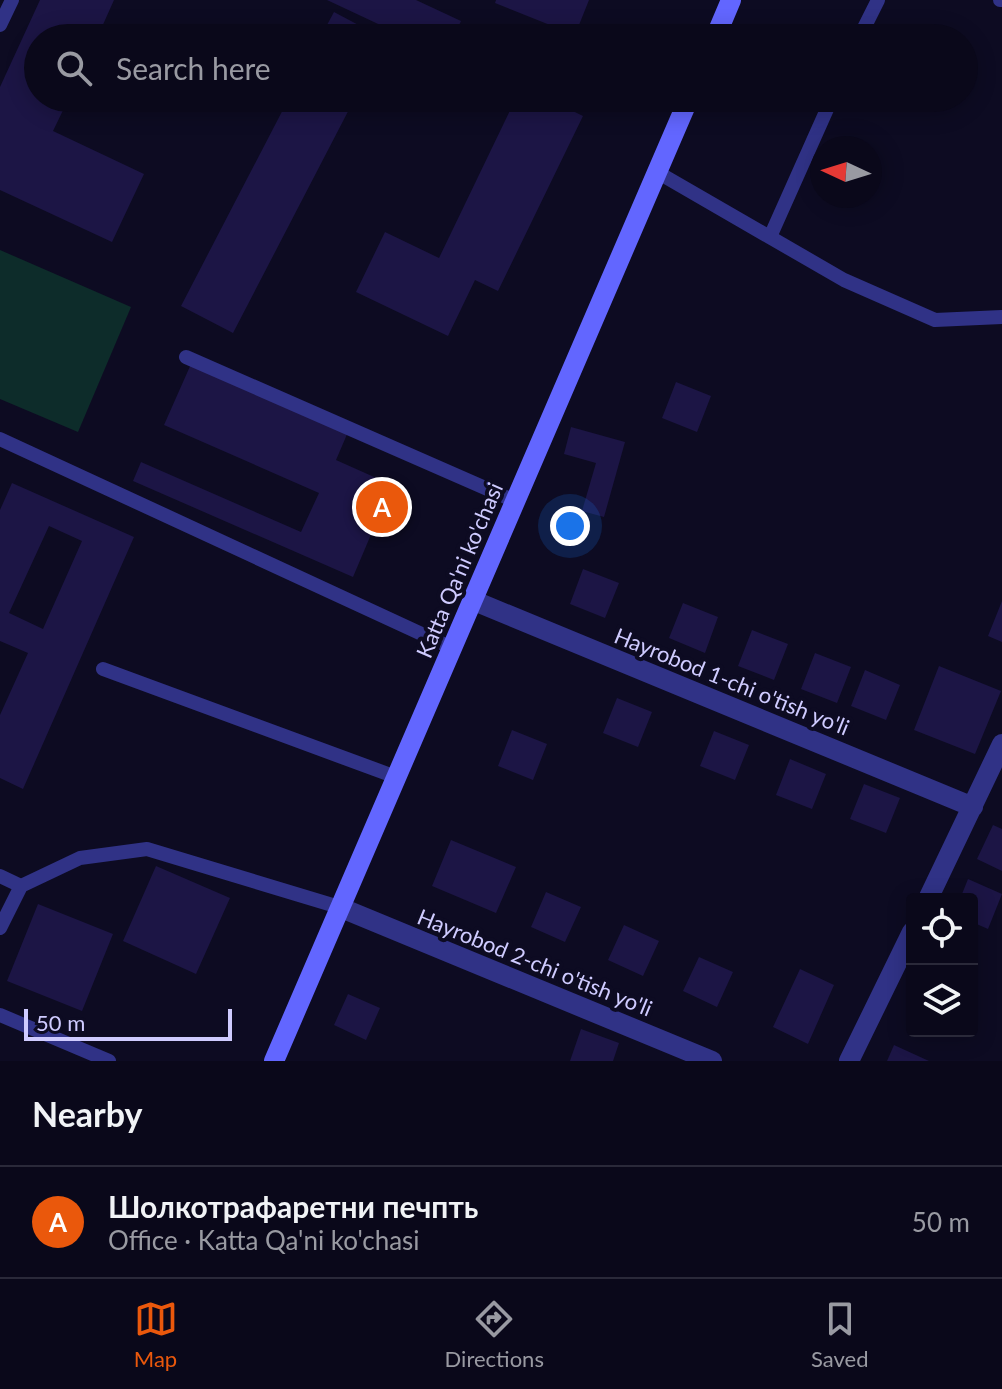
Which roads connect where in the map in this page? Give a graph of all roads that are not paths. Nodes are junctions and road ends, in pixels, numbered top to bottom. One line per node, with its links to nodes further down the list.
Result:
1 (12, 0): 6 (lane)
2 (731, 0): 4 (main road)
3 (878, 0): 5 (lane)
4 (721, 24)
5 (866, 24)
6 (0, 25)
7 (683, 112): 9 (main road, Katta Qa'ni ko'chasi)
8 (826, 112): 10 (lane)
9 (657, 172): 10 (lane); 14 (main road, Katta Qa'ni ko'chasi)
10 (770, 237): 11 (lane)
11 (1002, 317)
12 (186, 357): 14 (lane)
13 (0, 439): 16 (lane)
14 (515, 501): 15 (main road, Katta Qa'ni ko'chasi)
15 (472, 600): 16 (main road, Katta Qa'ni ko'chasi); 20 (street, Hayrobod 1-chi o'tish yo'li)
16 (452, 648): 19 (main road, Katta Qa'ni ko'chasi)
17 (103, 669): 19 (lane)
18 (1002, 744): 20 (street)
19 (396, 777): 24 (main road, Katta Qa'ni ko'chasi)
20 (973, 807): 23 (street)
21 (0, 876): 22 (lane)
22 (21, 886): 24 (lane); 25 (lane)
23 (931, 893)
24 (339, 907): 29 (main road, Katta Qa'ni ko'chasi); 30 (street, Hayrobod 2-chi o'tish yo'li)
25 (0, 928)
26 (906, 944): 31 (street)
27 (0, 1015): 28 (lane)
28 (109, 1061)
29 (274, 1061)
30 (712, 1061)
31 (849, 1061)

